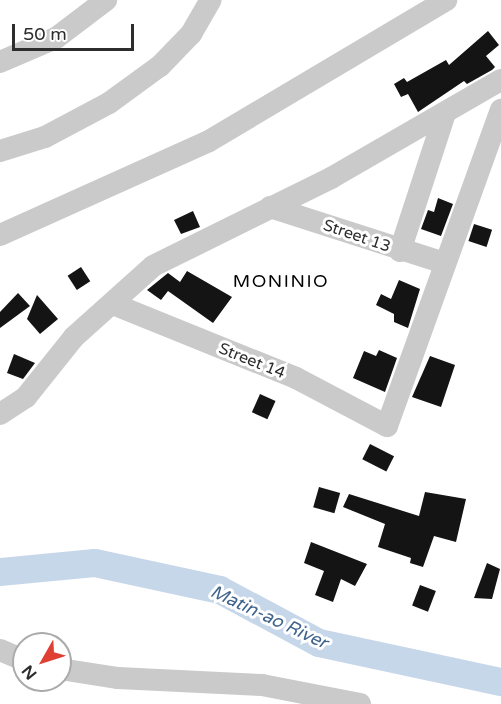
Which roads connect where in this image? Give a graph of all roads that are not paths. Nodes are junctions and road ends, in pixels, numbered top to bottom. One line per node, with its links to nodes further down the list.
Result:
1 (106, 0): 4 (street)
2 (211, 0): 8 (street)
3 (446, 0): 10 (street)
4 (0, 62)
5 (501, 80): 7 (street)
6 (501, 110): 12 (street)
7 (445, 113): 9 (street); 11 (street)
8 (0, 151)
9 (270, 207): 11 (street, Street 13); 13 (street)
10 (0, 235)
11 (400, 250): 12 (street, Street 13)
12 (444, 263): 13 (street, Street 14)
13 (113, 304): 14 (street)
14 (0, 414)
15 (72, 671): 16 (street)
16 (360, 704)

